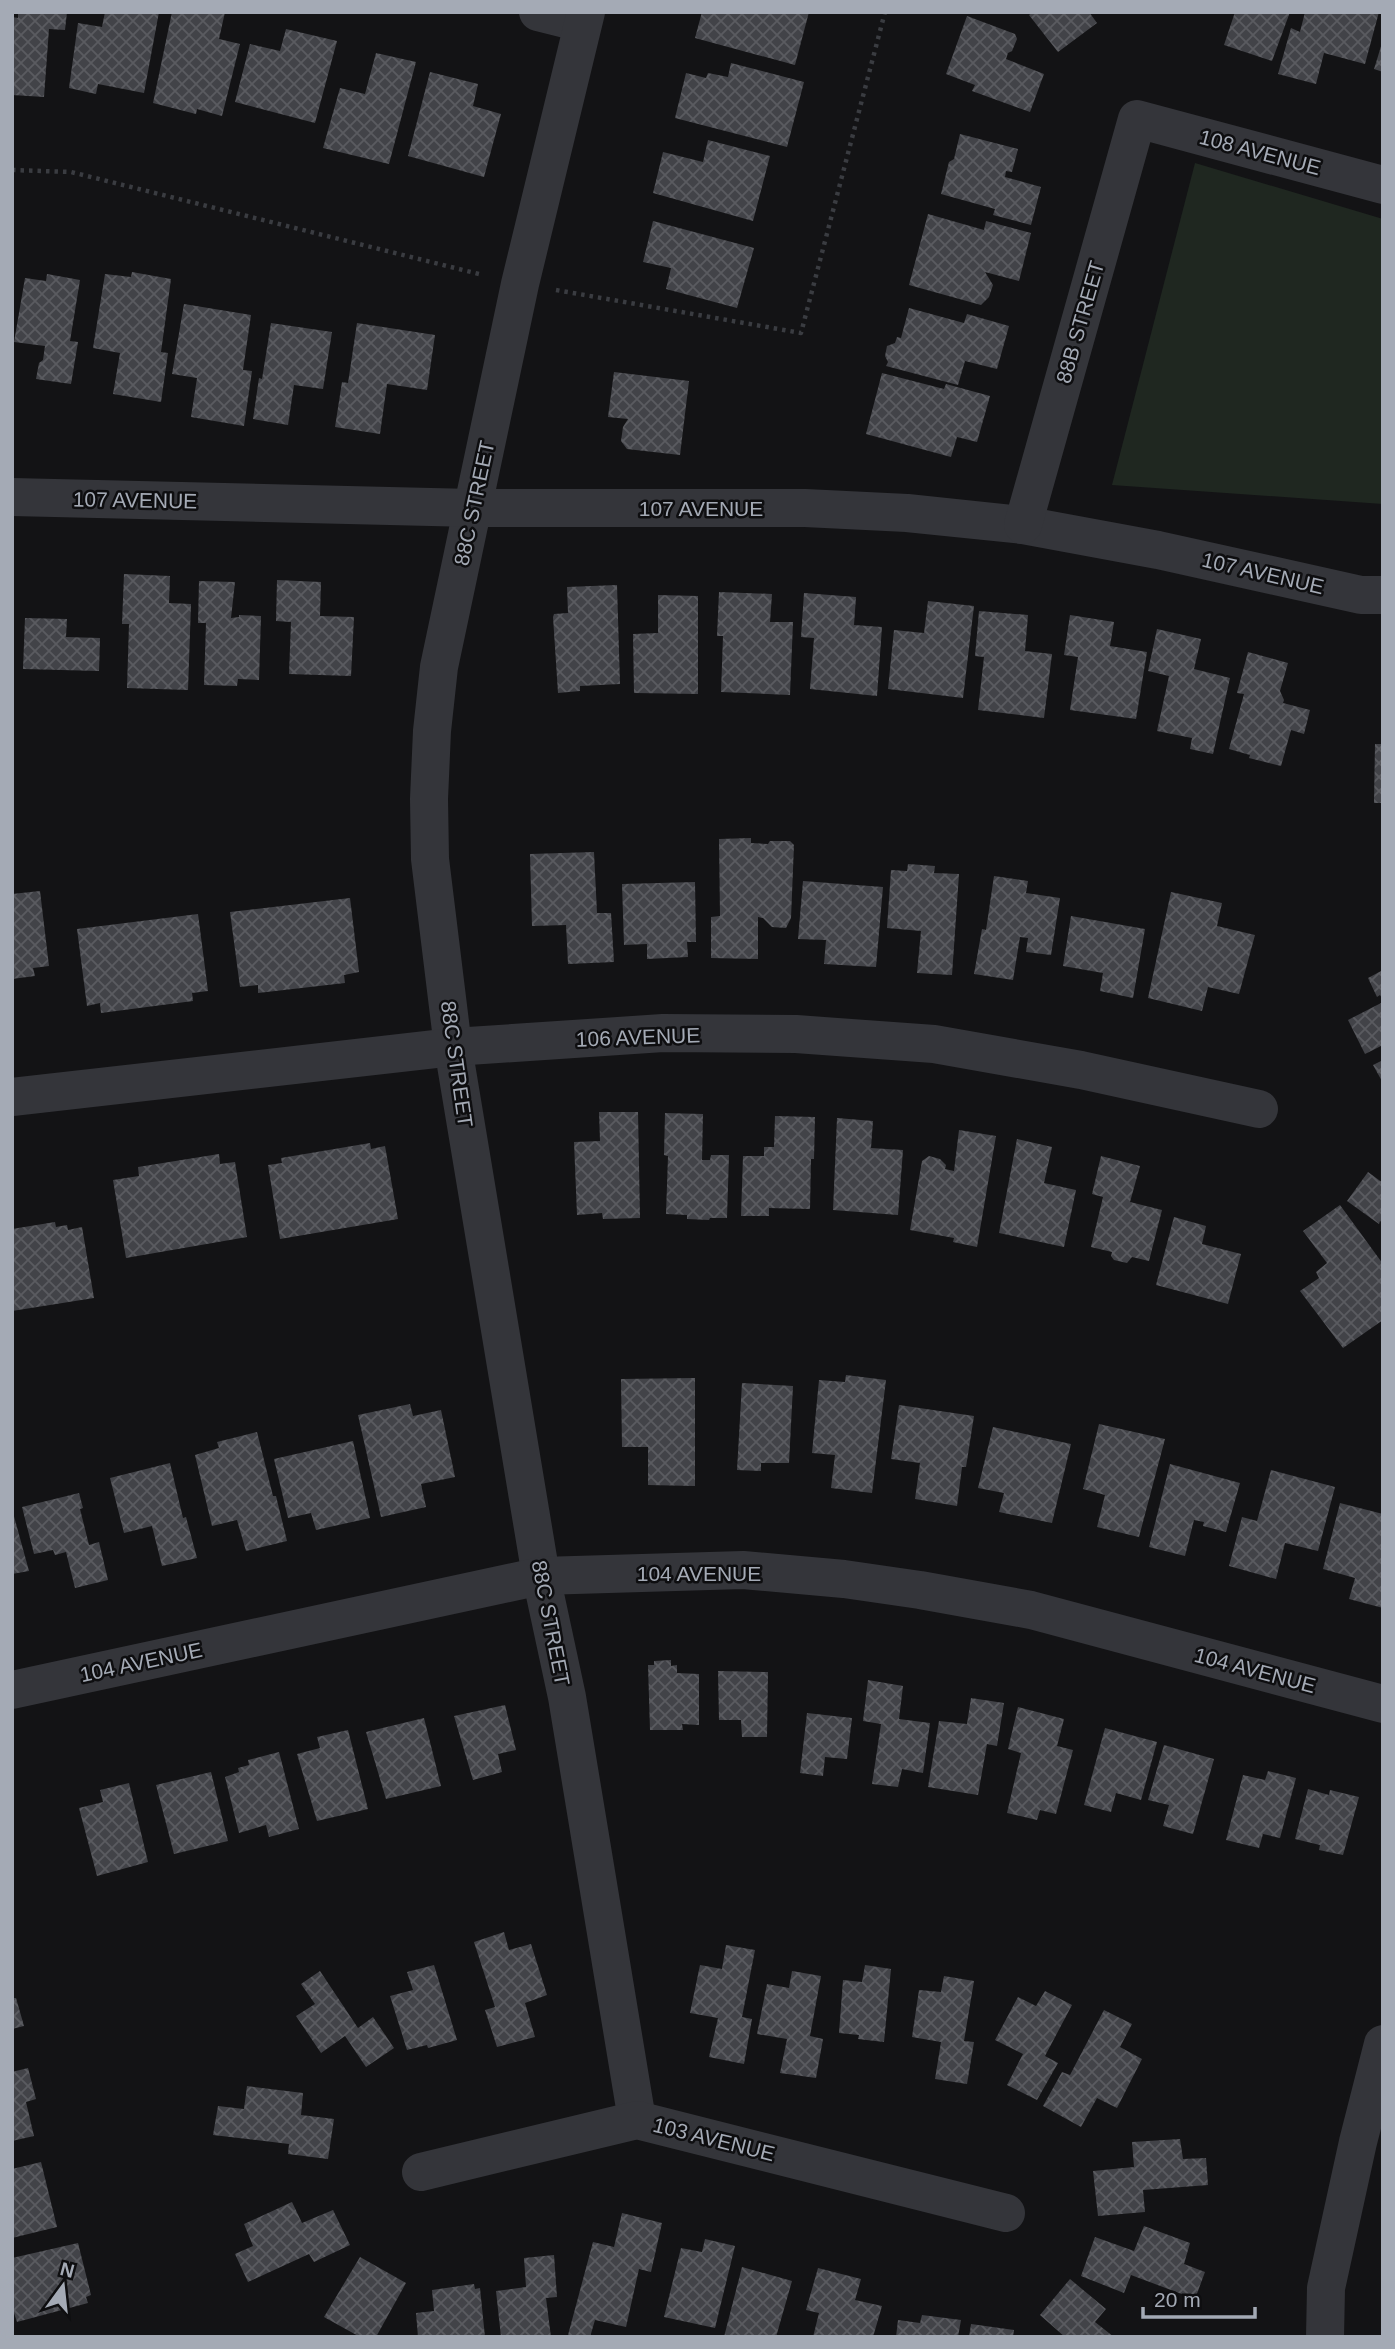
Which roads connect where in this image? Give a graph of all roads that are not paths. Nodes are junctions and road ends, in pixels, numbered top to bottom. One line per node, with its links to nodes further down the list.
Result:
1 (538, 12): 2 (street)
2 (584, 18): 6 (street, 88C STREET)
3 (1137, 119): 4 (street, 108 AVENUE); 7 (street, 88B STREET)
4 (1383, 185)
5 (12, 497): 6 (street, 107 AVENUE)
6 (473, 508): 7 (street, 107 AVENUE); 9 (street, 88C STREET)
7 (1023, 526): 8 (street, 107 AVENUE)
8 (1383, 595)
9 (453, 1047): 10 (street, 106 AVENUE); 11 (street, 106 AVENUE); 12 (street, 88C STREET)
10 (12, 1097)
11 (1259, 1109)
12 (541, 1576): 13 (street, 104 AVENUE); 14 (street, 104 AVENUE); 16 (street, 88C STREET)
13 (12, 1690)
14 (1383, 1704)
15 (1383, 2044): 18 (street)
16 (637, 2120): 17 (street, 103 AVENUE); 19 (street, 103 AVENUE)
17 (421, 2172)
18 (1367, 2178): 20 (street)
19 (1006, 2213)
20 (1325, 2337)

